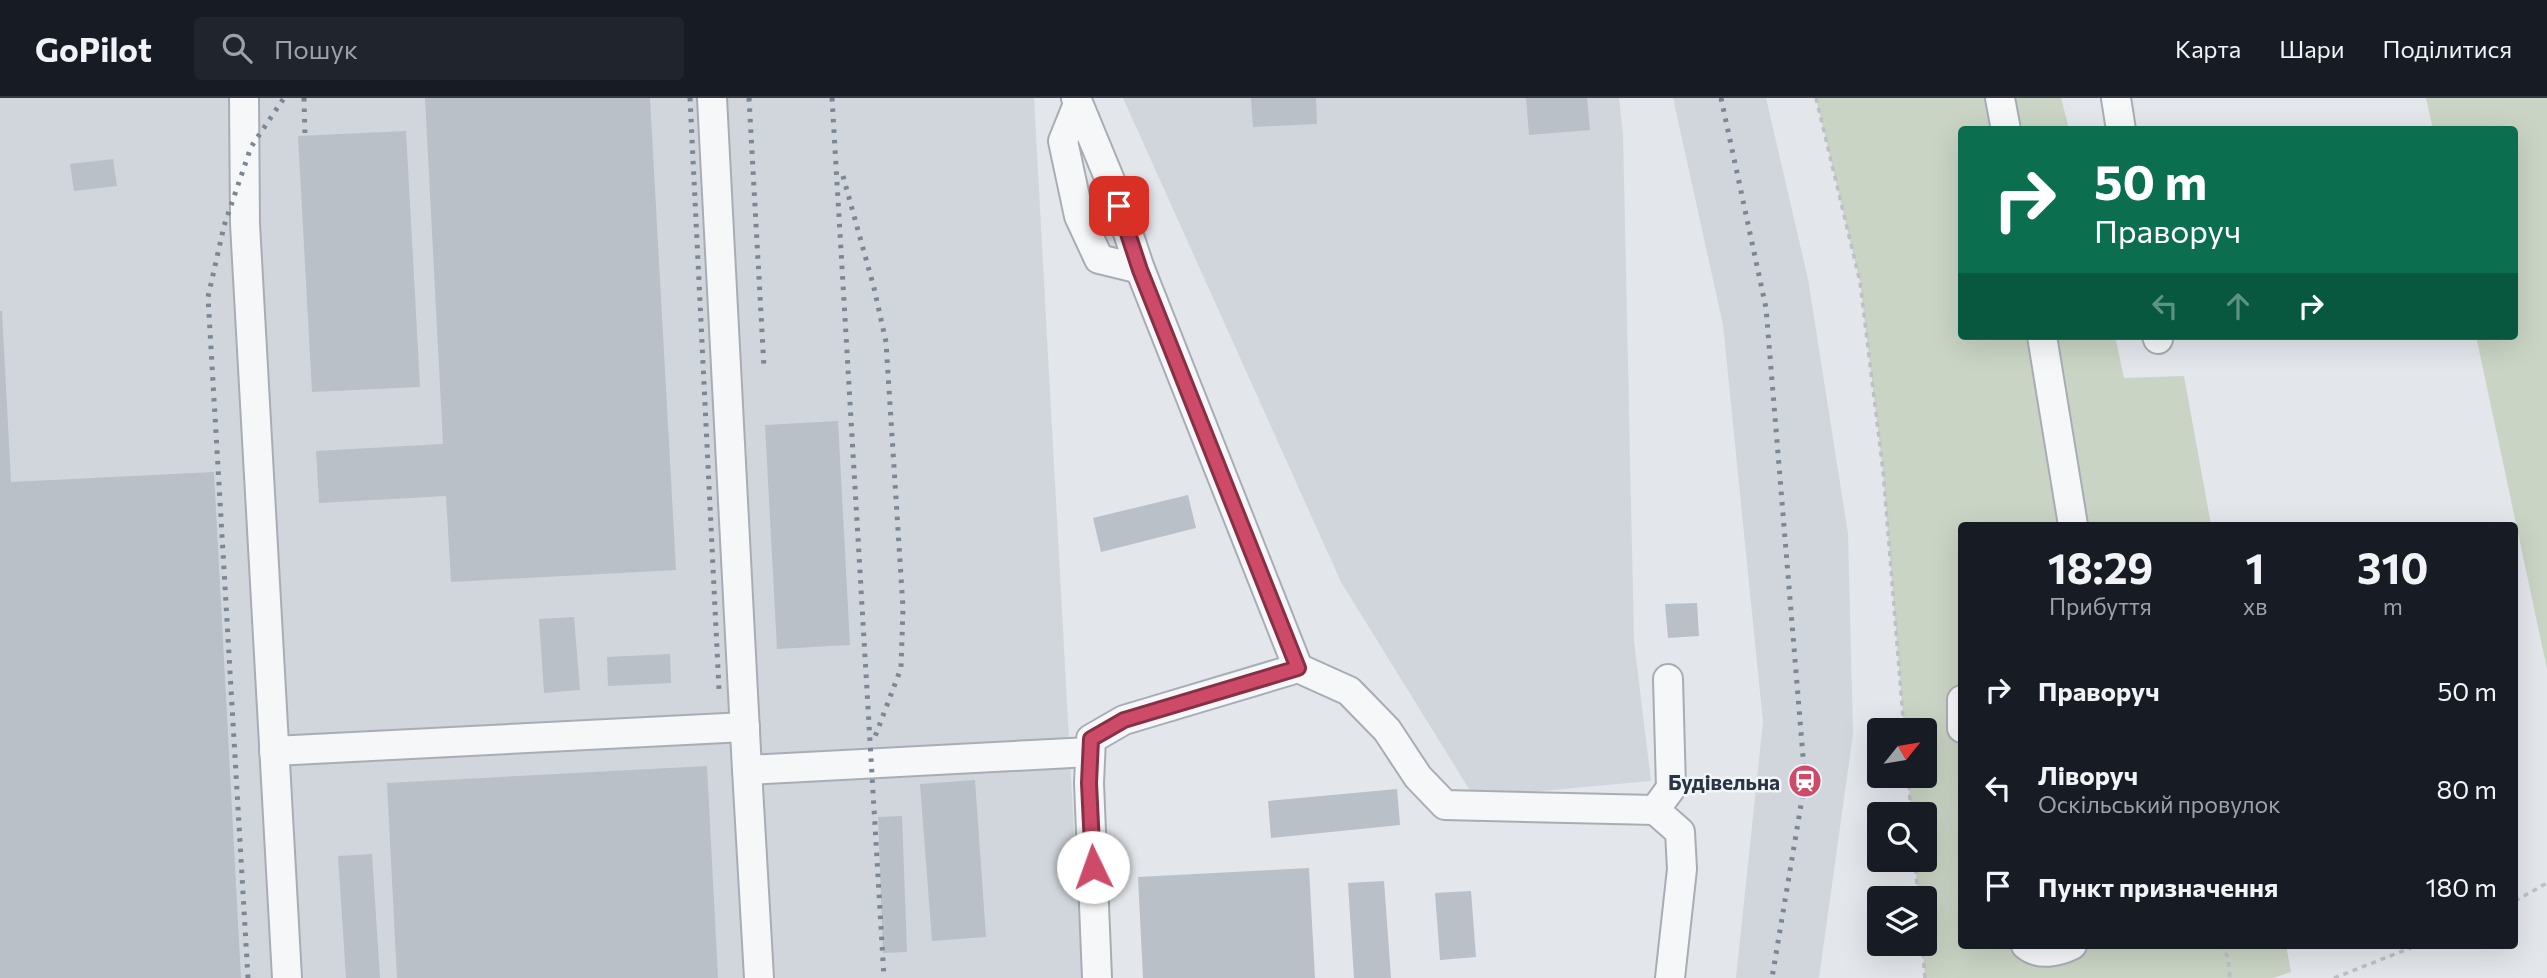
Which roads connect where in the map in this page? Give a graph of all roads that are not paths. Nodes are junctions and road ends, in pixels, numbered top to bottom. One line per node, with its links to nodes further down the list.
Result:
1 (244, 98): 14 (street)
2 (712, 98): 13 (street)
3 (2000, 98): 6 (street)
4 (2116, 98): 7 (street)
5 (1077, 101): 8 (street); 8 (street)
6 (2005, 126)
7 (2120, 126)
8 (1140, 270): 11 (street)
9 (2043, 340): 10 (street)
10 (2073, 522)
11 (1298, 668): 15 (street); 17 (street)
12 (1668, 679): 17 (street)
13 (745, 727): 14 (street); 16 (street)
14 (274, 751): 20 (street)
15 (1090, 752): 16 (street); 22 (street)
16 (747, 771): 21 (street)
17 (1655, 810): 23 (street)
18 (2031, 949): 19 (street)
19 (2064, 949)
20 (287, 978)
21 (759, 978)
22 (1097, 978)
23 (1670, 978)

